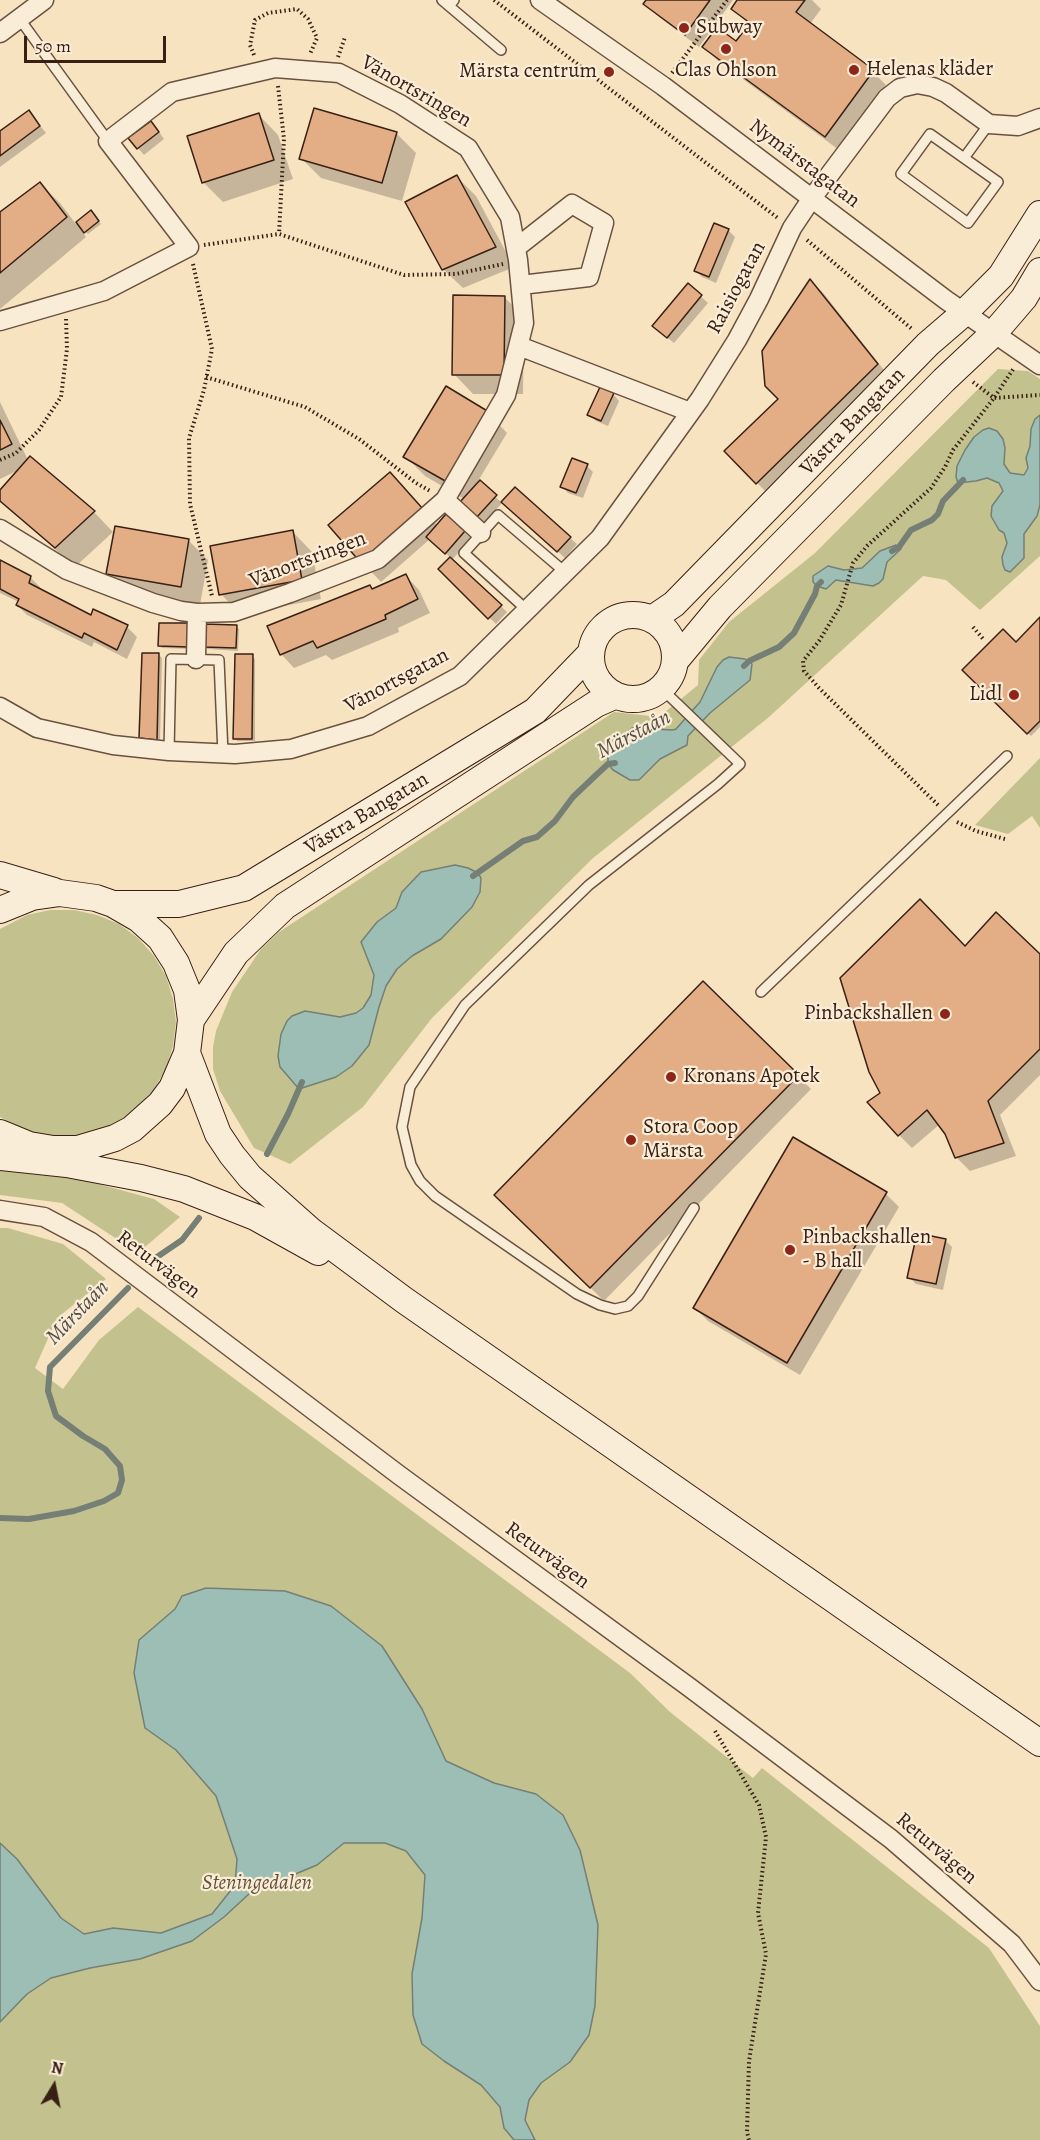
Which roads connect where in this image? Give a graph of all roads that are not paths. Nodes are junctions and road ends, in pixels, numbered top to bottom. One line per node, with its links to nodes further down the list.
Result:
1 (44, 0): 4 (street)
2 (540, 0): 11 (street, Nymärstagatan)
3 (448, 2): 6 (lane)
4 (19, 18): 5 (street); 9 (lane)
5 (0, 33)
6 (501, 50)
7 (1040, 118): 8 (street)
8 (989, 124): 10 (lane); 11 (street, Raisiogatan)
9 (108, 141): 13 (street, Vänortsringen); 17 (street)
10 (964, 158): 10 (lane)
11 (812, 198): 16 (street, Nymärstagatan); 21 (street, Raisiogatan)
12 (1040, 214): 16 (street, Västra Bangatan)
13 (517, 254): 15 (street, Vänortsringen); 15 (street)
14 (1040, 271): 18 (street, Västra Bangatan)
15 (521, 285): 19 (street, Vänortsringen)
16 (964, 313): 18 (street, Nymärstagatan); 28 (street, Västra Bangatan)
17 (0, 321)
18 (994, 333): 20 (street, Nymärstagatan); 31 (street, Västra Bangatan)
19 (519, 346): 21 (street); 22 (street, Vänortsringen)
20 (1040, 365)
21 (695, 405): 25 (street, Vänortsgatan)
22 (445, 500): 24 (street); 27 (street, Vänortsringen)
23 (0, 529): 27 (street, Vänortsringen)
24 (481, 533): 25 (lane); 26 (lane)
25 (566, 573): 26 (street, Vänortsgatan)
26 (528, 611): 36 (street, Vänortsgatan)
27 (197, 613): 30 (street)
28 (652, 619): 29 (street, Västra Bangatan); 31 (street)
29 (591, 654): 33 (street); 40 (street, Västra Bangatan)
30 (196, 659): 35 (lane); 36 (lane)
31 (676, 660): 32 (street, Västra Bangatan)
32 (662, 689): 33 (street); 50 (lane)
33 (614, 696): 43 (street, Västra Bangatan)
34 (0, 707): 35 (street, Vänortsgatan)
35 (169, 751): 36 (street, Vänortsgatan)
36 (223, 754)
37 (1007, 756): 42 (lane)
38 (0, 874): 39 (street)
39 (60, 893): 40 (street); 41 (street)
40 (114, 904): 43 (street)
41 (0, 910)
42 (761, 992)
43 (190, 1020): 44 (street)
44 (187, 1053): 48 (street); 52 (street)
45 (0, 1133): 47 (street)
46 (0, 1145): 47 (street)
47 (29, 1145): 48 (street)
48 (78, 1149): 52 (street)
49 (0, 1157): 53 (street)
50 (693, 1208)
51 (0, 1209): 55 (street, Returvägen)
52 (310, 1231): 53 (street)
53 (404, 1300): 54 (street)
54 (1040, 1743)
55 (1040, 1981)

